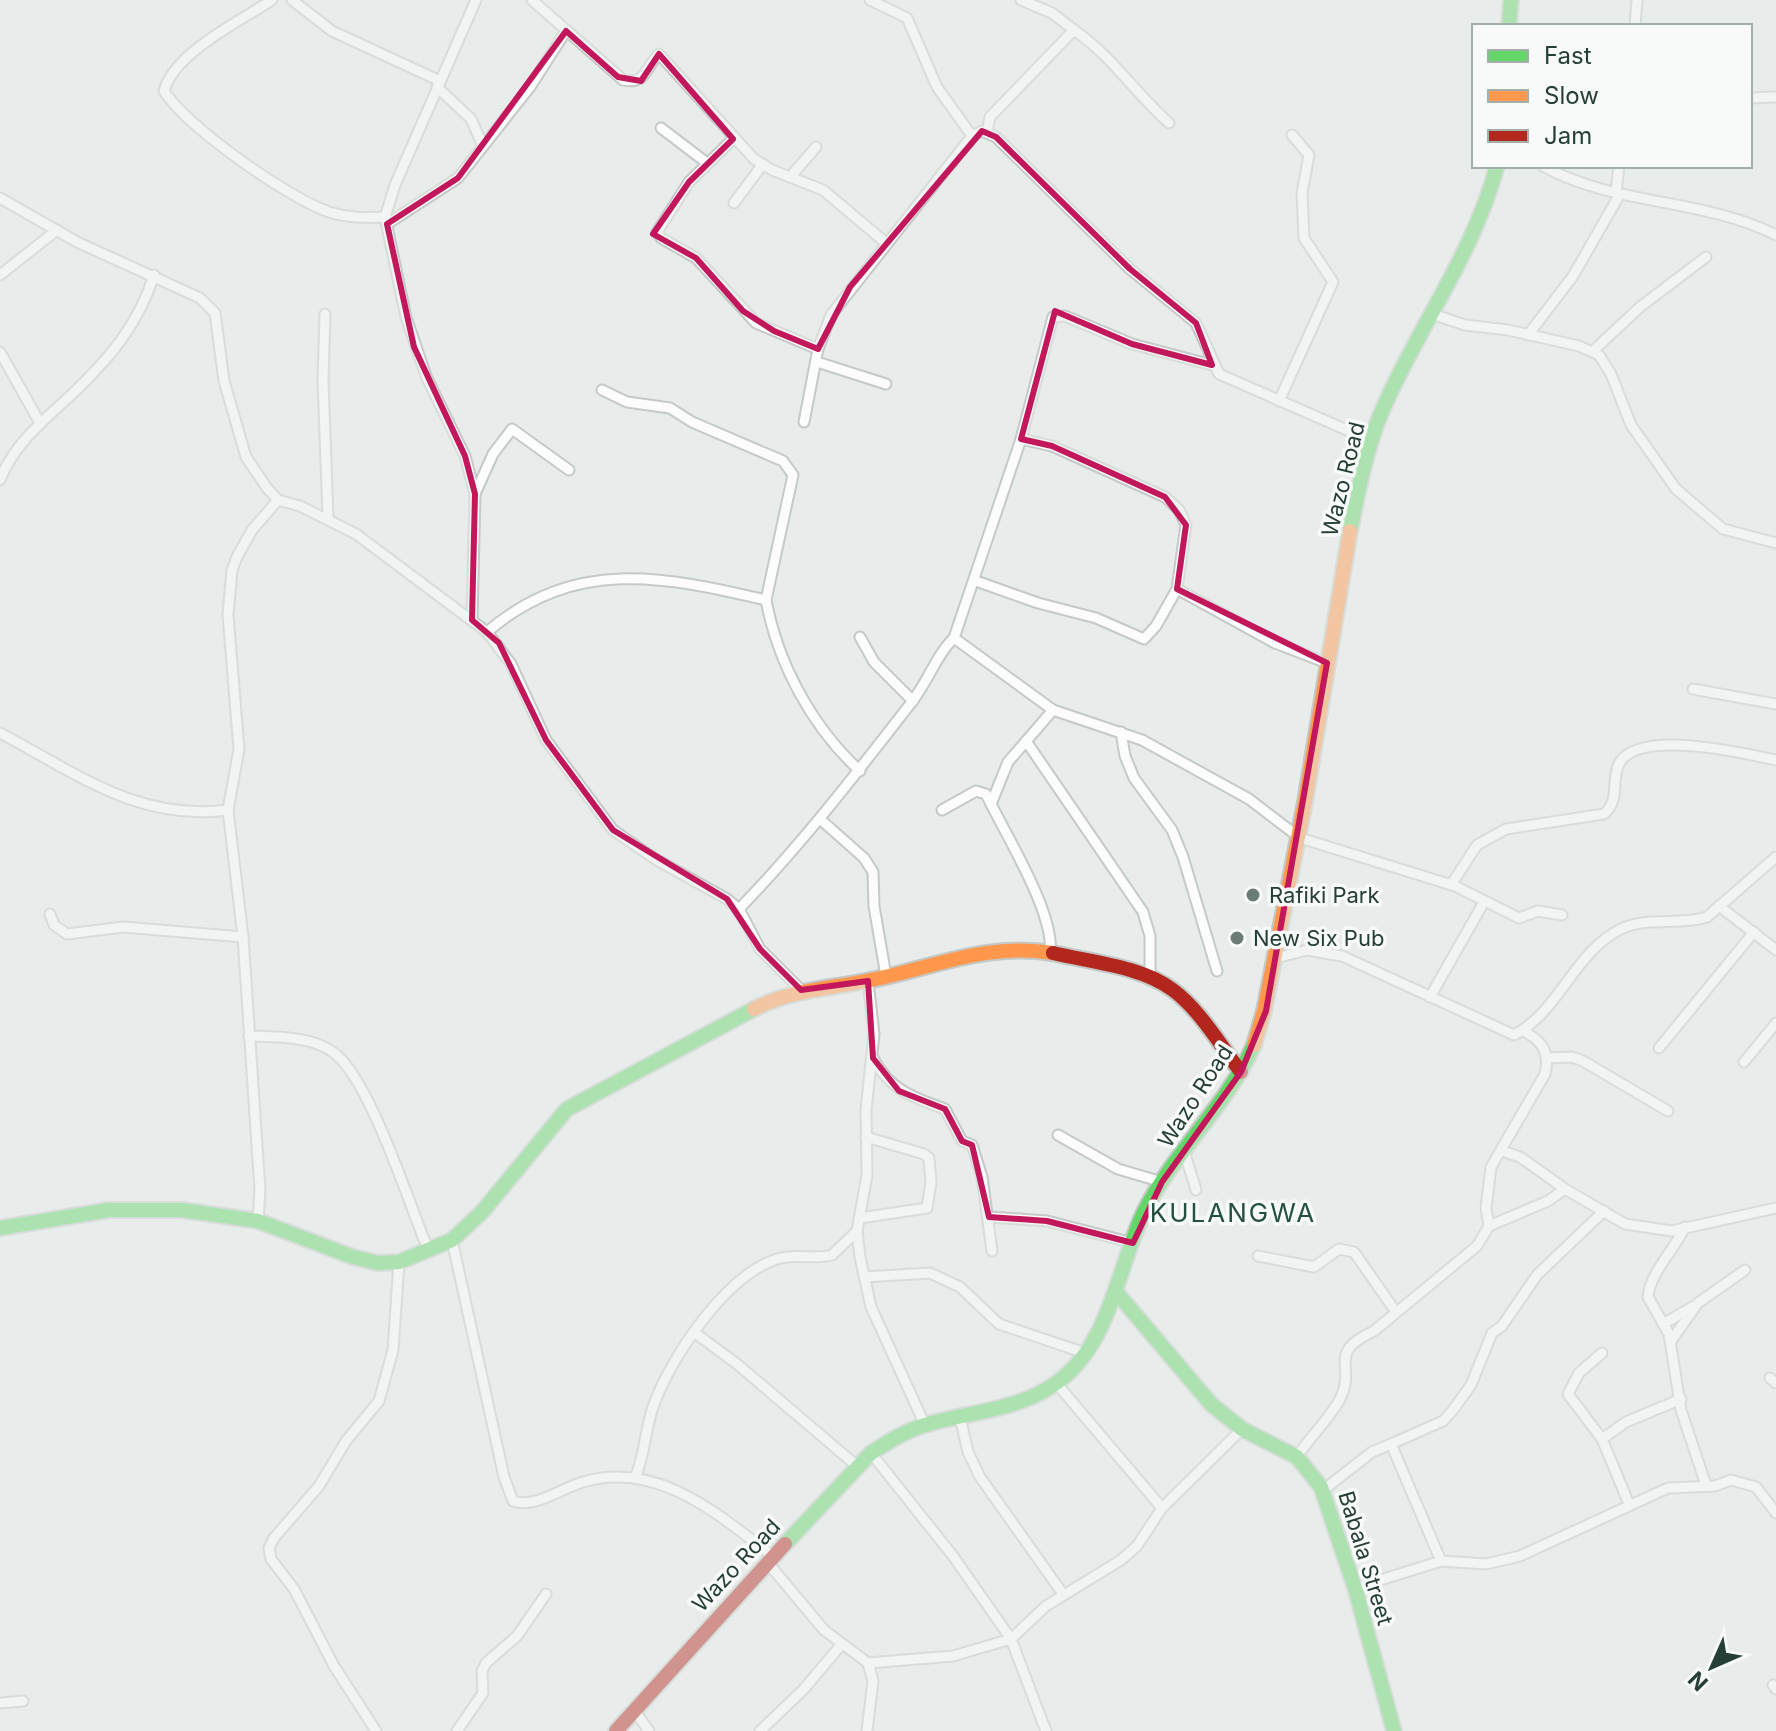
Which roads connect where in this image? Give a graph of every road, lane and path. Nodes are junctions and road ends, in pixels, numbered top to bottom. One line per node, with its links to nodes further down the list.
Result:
1 (272, 0): 33 (street)
2 (292, 0): 13 (street)
3 (476, 0): 13 (street)
4 (532, 0): 12 (street)
5 (870, 0): 20 (street)
6 (1021, 0): 11 (street)
7 (1511, 0): 9 (street)
8 (1637, 0): 10 (street)
9 (1509, 24)
10 (1635, 24)
11 (1074, 30): 16 (street); 18 (street)
12 (566, 31): 21 (street); 22 (street)
13 (438, 84): 22 (street); 33 (street)
14 (1776, 97): 15 (street)
15 (1752, 98)
16 (1169, 123)
17 (661, 128): 24 (street)
18 (987, 132): 20 (street); 47 (street)
19 (1292, 135): 50 (street)
20 (972, 136): 36 (street)
21 (733, 139): 24 (street); 25 (street)
22 (483, 146): 33 (street)
23 (816, 147): 29 (street)
24 (707, 163): 43 (street)
25 (763, 164): 29 (street); 32 (street)
26 (1497, 168): 41 (street, Wazo Road)
27 (1547, 168): 30 (street)
28 (1619, 168): 30 (street)
29 (791, 176): 36 (street)
30 (1618, 194): 35 (street); 42 (street)
31 (0, 198): 34 (street)
32 (734, 203)
33 (386, 220): 57 (street)
34 (57, 230): 38 (street); 39 (street)
35 (1776, 235)
36 (886, 243): 43 (street)
37 (1706, 257): 44 (street)
38 (0, 275)
39 (154, 275): 52 (street); 58 (street)
40 (325, 314): 59 (street)
41 (1432, 314): 42 (street); 54 (street, Wazo Road)
42 (1528, 335): 44 (street)
43 (818, 349): 46 (street)
44 (1593, 351): 60 (street)
45 (0, 352): 52 (street)
46 (817, 362): 48 (street); 51 (street)
47 (1212, 365): 50 (street); 53 (street)
48 (886, 384)
49 (602, 390): 63 (street)
50 (1279, 401): 54 (street)
51 (804, 422)
52 (40, 423): 56 (street)
53 (1021, 439): 61 (street); 62 (street)
54 (1372, 441): 68 (street, Wazo Road)
55 (569, 470): 57 (street)
56 (0, 480)
57 (475, 494): 64 (street)
58 (278, 500): 59 (street); 79 (street)
59 (328, 518): 64 (street)
60 (1776, 543)
61 (976, 581): 62 (street); 67 (street)
62 (1177, 589): 68 (street)
63 (766, 600): 65 (street); 77 (street)
64 (472, 620): 65 (street)
65 (487, 632): 87 (street)
66 (860, 637): 70 (street)
67 (954, 638): 70 (street); 72 (street)
68 (1327, 663): 82 (street, Wazo Road)
69 (1693, 689): 71 (street)
70 (913, 701): 77 (street)
71 (1776, 704)
72 (1053, 710): 73 (street); 75 (street)
73 (1121, 732): 82 (street); 95 (street)
74 (0, 733): 79 (street)
75 (1026, 741): 78 (street); 97 (street)
76 (1776, 760): 84 (street)
77 (860, 771): 81 (street)
78 (991, 804): 80 (street); 93 (street)
79 (228, 810): 91 (street)
80 (942, 810)
81 (820, 819): 87 (street); 96 (street)
82 (1300, 838): 84 (street); 94 (street, Wazo Road)
83 (1776, 857): 86 (street)
84 (1451, 885): 85 (street)
85 (1484, 902): 89 (street); 100 (street)
86 (1719, 906): 90 (street); 102 (street)
87 (739, 909): 99 (street)
88 (50, 914): 91 (street)
89 (1562, 915)
90 (1754, 932): 92 (street); 104 (street)
91 (243, 937): 103 (street)
92 (1776, 950)
93 (1050, 952): 96 (street); 97 (street)
94 (1272, 959): 100 (street); 108 (street, Wazo Road)
95 (1217, 971)
96 (886, 976): 98 (street)
97 (1150, 977): 108 (street)
98 (868, 981): 99 (street); 105 (street)
99 (801, 990): 126 (street)
100 (1430, 997): 102 (street)
101 (1776, 1023): 107 (street)
102 (1523, 1031): 106 (street)
103 (249, 1036): 121 (street); 129 (street)
104 (1659, 1048)
105 (873, 1058): 111 (street); 119 (street)
106 (1549, 1058): 109 (street); 112 (street)
107 (1744, 1062)
108 (1241, 1072): 113 (street, Wazo Road)
109 (1668, 1111)
110 (1058, 1135): 114 (street)
111 (866, 1137): 120 (street); 120 (street)
112 (1502, 1151): 115 (street); 122 (street)
113 (1185, 1154): 114 (street, Wazo Road); 116 (street)
114 (1162, 1182): 127 (street, Wazo Road)
115 (1565, 1189): 118 (street); 122 (street)
116 (1196, 1190)
117 (1776, 1208): 123 (street)
118 (1604, 1211): 123 (street); 148 (street)
119 (989, 1217): 127 (street); 128 (street)
120 (860, 1218): 125 (street)
121 (258, 1221): 124 (street); 131 (street)
122 (1489, 1226): 136 (street)
123 (1685, 1227): 137 (street)
124 (0, 1228)
125 (857, 1231): 133 (street); 138 (street)
126 (452, 1240): 129 (street); 152 (street)
127 (1133, 1243): 134 (street, Wazo Road)
128 (992, 1251)
129 (429, 1252): 131 (street)
130 (1258, 1256): 136 (street)
131 (399, 1262): 169 (street)
132 (1745, 1270): 135 (street)
133 (864, 1277): 140 (street); 145 (street)
134 (1117, 1293): 140 (street, Wazo Road); 146 (street, Babala Street)
135 (1698, 1303): 137 (street); 139 (street)
136 (1396, 1312): 150 (street)
137 (1663, 1324): 139 (street)
138 (695, 1333): 151 (street); 152 (street)
139 (1671, 1341): 143 (street)
140 (1085, 1353): 142 (street, Wazo Road)
141 (1602, 1353): 147 (street)
142 (1057, 1384): 144 (street, Wazo Road); 156 (street)
143 (1681, 1399): 147 (street); 153 (street)
144 (960, 1417): 145 (street, Wazo Road); 162 (street)
145 (925, 1425): 149 (street, Wazo Road)
146 (1242, 1429): 150 (street, Babala Street); 156 (street)
147 (1602, 1439): 155 (street)
148 (1391, 1444): 154 (street); 159 (street)
149 (871, 1453): 151 (street, Wazo Road); 163 (street)
150 (1297, 1457): 154 (street, Babala Street)
151 (857, 1466): 158 (street, Wazo Road)
152 (635, 1478): 158 (street)
153 (1706, 1485): 155 (street); 157 (street)
154 (1322, 1491): 160 (street, Babala Street)
155 (1629, 1504): 159 (street)
156 (1162, 1508): 162 (street)
157 (1776, 1513)
158 (771, 1560): 164 (street); 168 (street, Wazo Road)
159 (1441, 1561): 160 (street)
160 (1355, 1588): 176 (street, Babala Street)
161 (546, 1594): 170 (street)
162 (1063, 1594): 163 (street)
163 (1011, 1639): 165 (street); 175 (street)
164 (841, 1645): 165 (street); 173 (street)
165 (868, 1663): 174 (street)
166 (23, 1701): 167 (street)
167 (0, 1703)
168 (634, 1710): 171 (street, Wazo Road); 172 (street)
169 (376, 1731)
170 (457, 1731)
171 (616, 1731)
172 (649, 1731)
173 (760, 1731)
174 (867, 1731)
175 (1046, 1731)
176 (1394, 1731)

